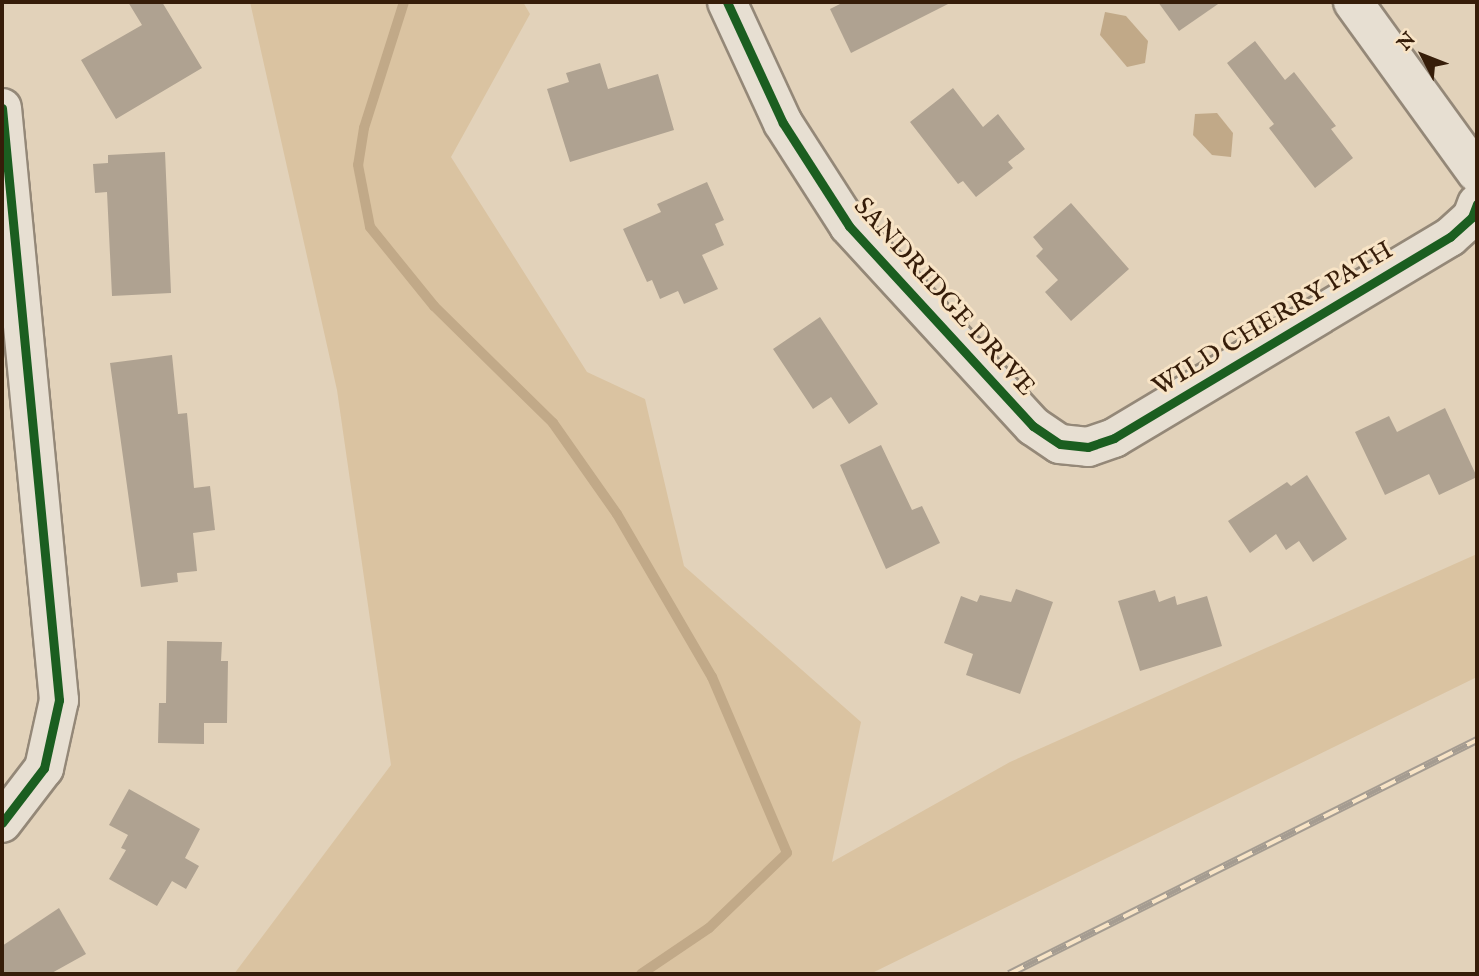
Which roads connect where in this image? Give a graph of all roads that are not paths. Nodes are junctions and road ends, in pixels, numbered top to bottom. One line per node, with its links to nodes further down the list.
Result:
1 (727, 2): 6 (street, SANDRIDGE DRIVE)
2 (1353, 2): 4 (street)
3 (2, 108): 7 (street)
4 (1477, 173)
5 (1477, 204): 6 (street, WILD CHERRY PATH)
6 (1075, 447)
7 (2, 823)

